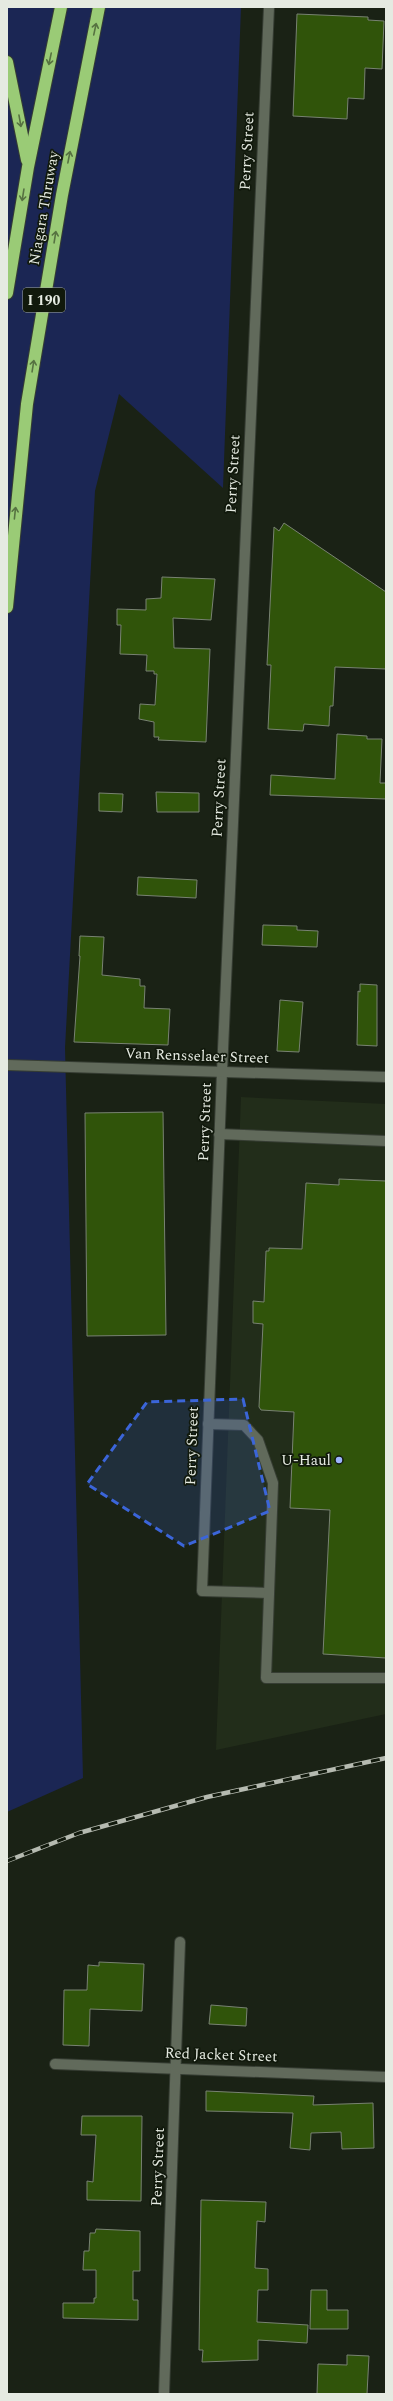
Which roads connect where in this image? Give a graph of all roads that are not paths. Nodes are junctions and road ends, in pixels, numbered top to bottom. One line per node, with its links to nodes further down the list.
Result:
1 (61, 7): 5 (highway, Niagara Thruway / I 190, one-way to 5)
2 (99, 7): 7 (highway, Niagara Thruway / I 190, one-way to 2)
3 (269, 7): 9 (street, Perry Street)
4 (7, 62): 5 (highway, one-way to 5)
5 (28, 167): 6 (highway, Niagara Thruway / I 190, one-way to 6)
6 (7, 293)
7 (7, 607)
8 (7, 1065): 9 (street, Van Rensselaer Street)
9 (222, 1072): 10 (street, Van Rensselaer Street); 11 (street, Perry Street)
10 (386, 1077)
11 (220, 1134): 12 (street); 13 (street, Perry Street)
12 (386, 1141)
13 (208, 1424): 14 (street); 14 (street, Perry Street)
14 (270, 1593): 15 (street)
15 (386, 1678)
16 (180, 1942): 18 (street, Perry Street)
17 (55, 2064): 18 (street, Red Jacket Street)
18 (177, 2068): 19 (street, Red Jacket Street); 20 (street, Perry Street)
19 (386, 2077)
20 (164, 2394)

